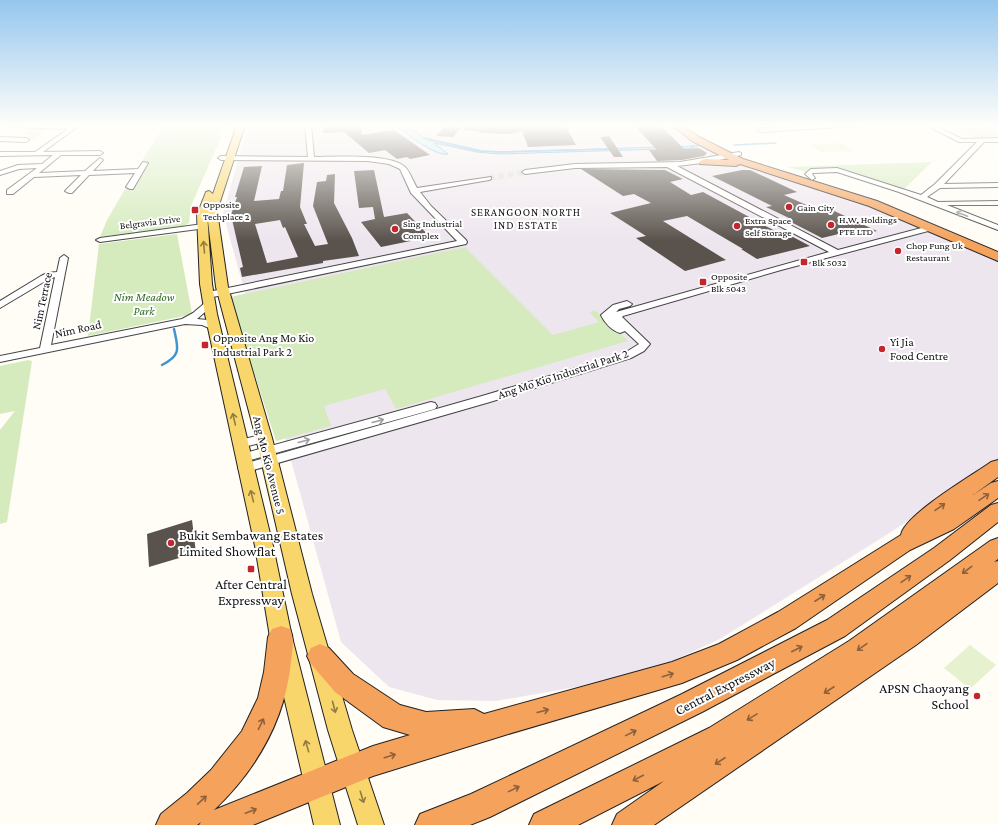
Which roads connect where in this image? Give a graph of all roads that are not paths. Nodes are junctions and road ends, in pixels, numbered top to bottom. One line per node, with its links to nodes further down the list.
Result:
1 (145, 163): 14 (street)
2 (46, 164): 13 (street)
3 (94, 164): 17 (street)
4 (222, 164): 33 (main road, Ang Mo Kio Avenue 5)
5 (224, 164): 42 (main road, Ang Mo Kio Avenue 5)
6 (394, 164): 26 (street)
7 (686, 164): 12 (street)
8 (738, 164): 9 (highway)
9 (749, 164): 27 (highway)
10 (763, 164): 20 (highway)
11 (960, 164): 22 (street)
12 (668, 165): 15 (street); 38 (street)
13 (43, 166): 16 (street); 18 (street)
14 (140, 171): 17 (street); 23 (street)
15 (525, 172)
16 (0, 173)
17 (86, 173): 18 (street); 24 (street)
18 (32, 174): 25 (street)
19 (489, 178): 26 (street)
20 (812, 178): 27 (highway); 28 (street)
21 (998, 185): 22 (street)
22 (938, 186): 28 (street)
23 (130, 187)
24 (69, 191)
25 (10, 192)
26 (414, 192): 42 (street)
27 (864, 198): 34 (highway); 37 (highway)
28 (922, 198): 29 (street)
29 (934, 203): 30 (street); 31 (street, one-way to 29)
30 (998, 203)
31 (983, 222): 32 (street); 35 (street)
32 (998, 222)
33 (203, 226): 36 (street, Belgravia Drive); 43 (main road, Ang Mo Kio Avenue 5, one-way to 33)
34 (917, 226): 38 (street, Ang Mo Kio Industrial Park 2); 39 (highway)
35 (998, 228)
36 (100, 240)
37 (998, 250)
38 (833, 251): 49 (street, Ang Mo Kio Industrial Park 2, one-way to 38); 49 (street, Ang Mo Kio Industrial Park 2)
39 (998, 257)
40 (64, 258): 41 (street, Nim Terrace)
41 (61, 274): 44 (street); 47 (street, Nim Terrace)
42 (223, 292): 43 (street); 49 (main road, Ang Mo Kio Avenue 5)
43 (208, 300): 45 (street); 46 (main road, Ang Mo Kio Avenue 5)
44 (0, 305)
45 (185, 321): 46 (street); 47 (street, Nim Road)
46 (214, 327): 50 (main road, Ang Mo Kio Avenue 5, one-way to 46)
47 (45, 350): 48 (street, Nim Road)
48 (0, 359)
49 (268, 456): 50 (street, Ang Mo Kio Industrial Park 2); 50 (street); 58 (main road, Ang Mo Kio Avenue 5)
50 (242, 457): 57 (main road, Ang Mo Kio Avenue 5, one-way to 50)
51 (998, 467): 54 (highway, one-way to 51)
52 (998, 488): 54 (highway, one-way to 52)
53 (998, 511): 66 (highway, Central Expressway, one-way to 53)
54 (902, 544): 59 (highway, one-way to 54)
55 (998, 547): 67 (highway, one-way to 67)
56 (998, 570): 68 (highway, one-way to 68)
57 (281, 637): 61 (main road, Ang Mo Kio Avenue 5, one-way to 57); 62 (highway, one-way to 57)
58 (320, 656): 59 (highway); 60 (main road, Ang Mo Kio Avenue 5, one-way to 60)
59 (505, 721): 60 (highway, one-way to 59)
60 (354, 769): 61 (highway); 65 (main road, Ang Mo Kio Avenue 5, one-way to 65)
61 (318, 784): 63 (highway, one-way to 61); 64 (main road, Ang Mo Kio Avenue 5)
62 (172, 825)
63 (215, 825)
64 (327, 825)
65 (371, 825)
66 (431, 825)
67 (545, 825)
68 (628, 825)

